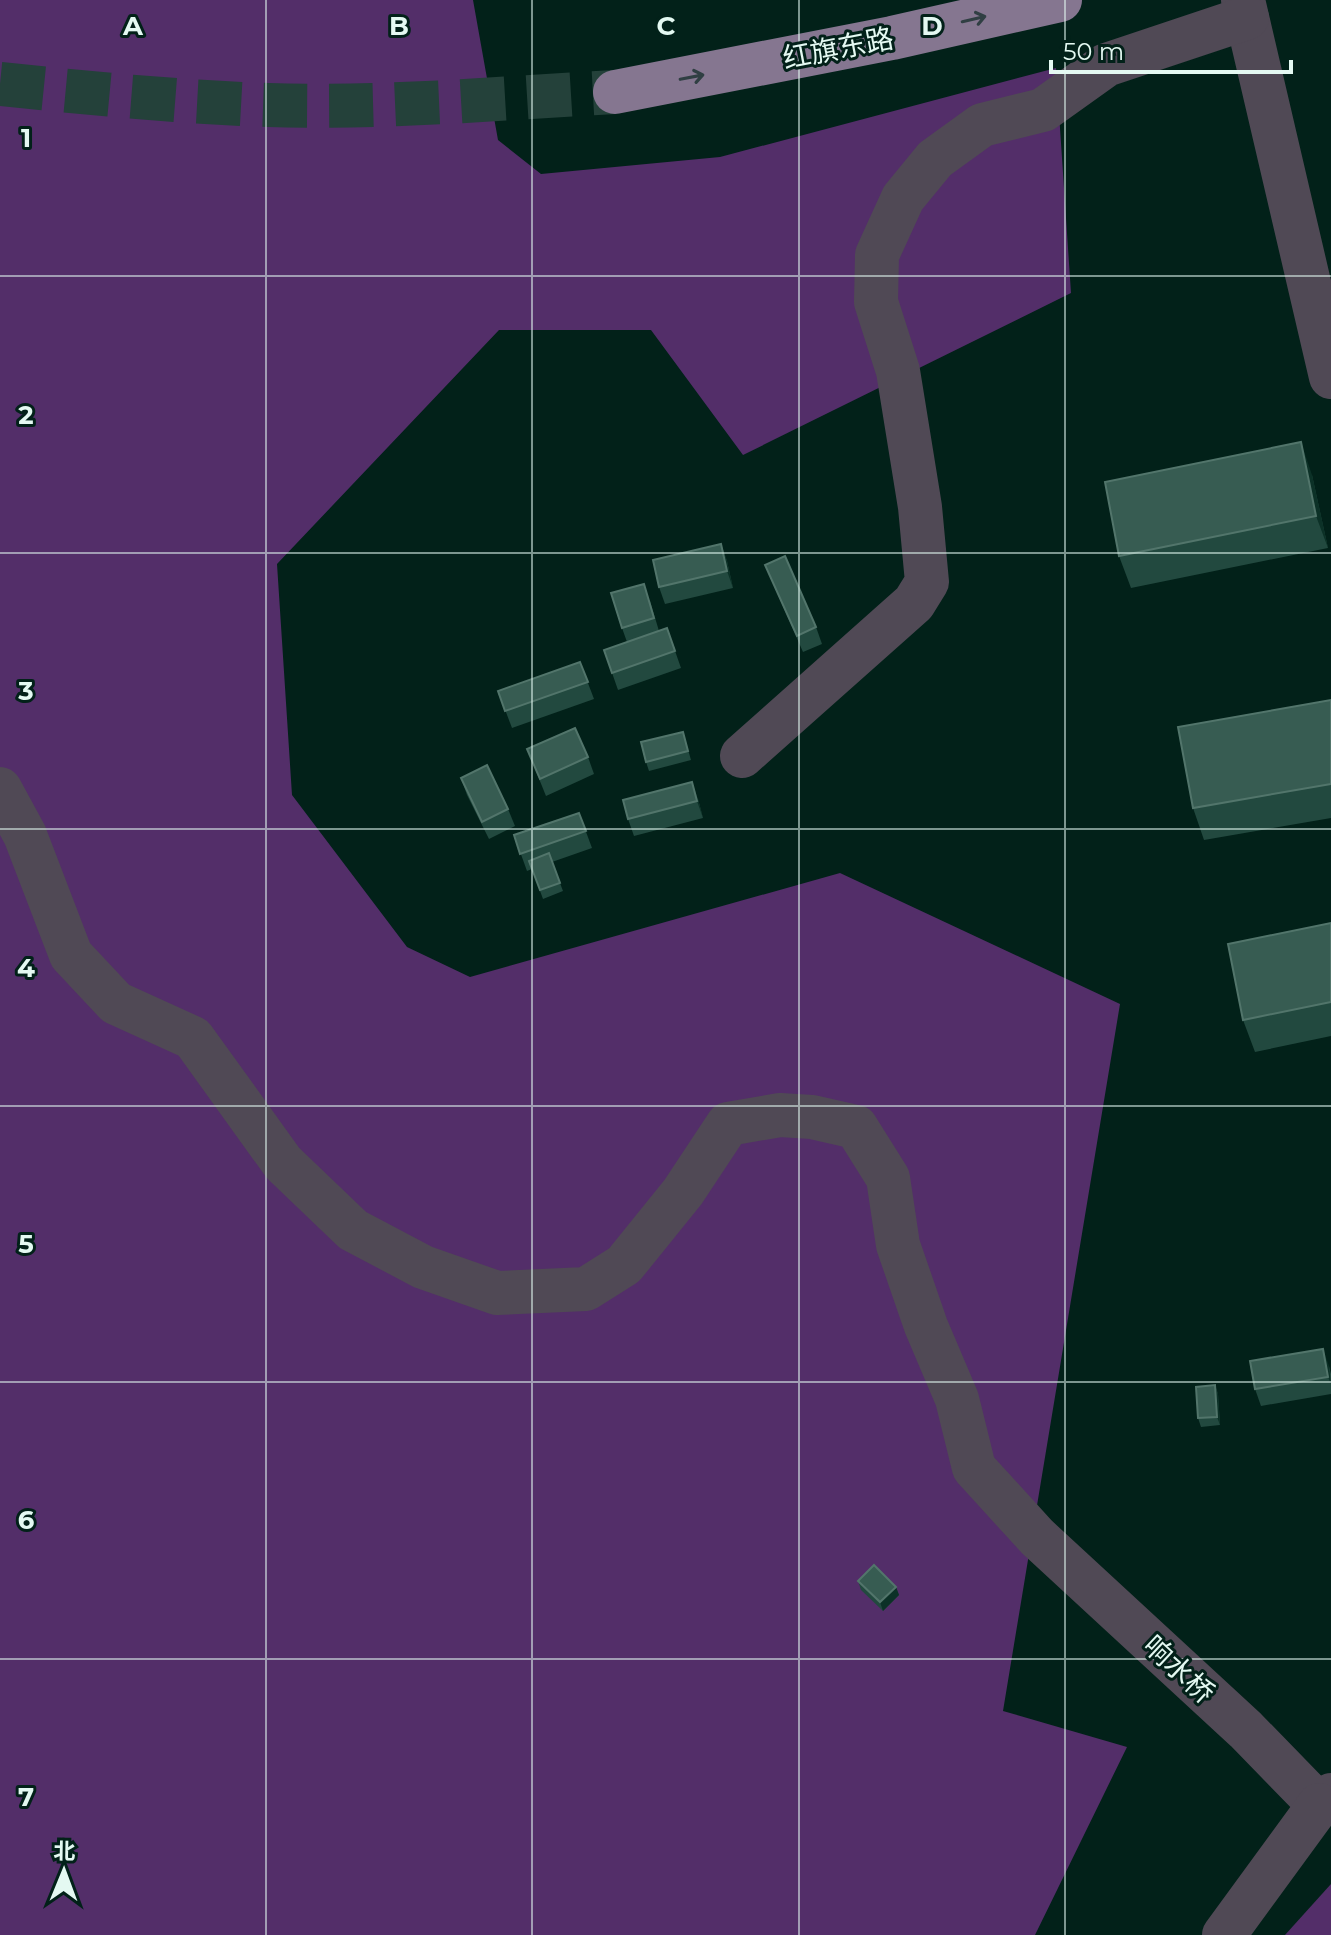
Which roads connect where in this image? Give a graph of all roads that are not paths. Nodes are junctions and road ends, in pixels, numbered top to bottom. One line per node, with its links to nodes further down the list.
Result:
1 (1060, 0): 3 (main road, 红旗东路, one-way to 1)
2 (1245, 9): 4 (street); 5 (street)
3 (615, 92)
4 (1331, 377)
5 (742, 756)
6 (0, 789): 7 (street, 响水桥)
7 (1325, 1800): 8 (street)
8 (1224, 1935)

